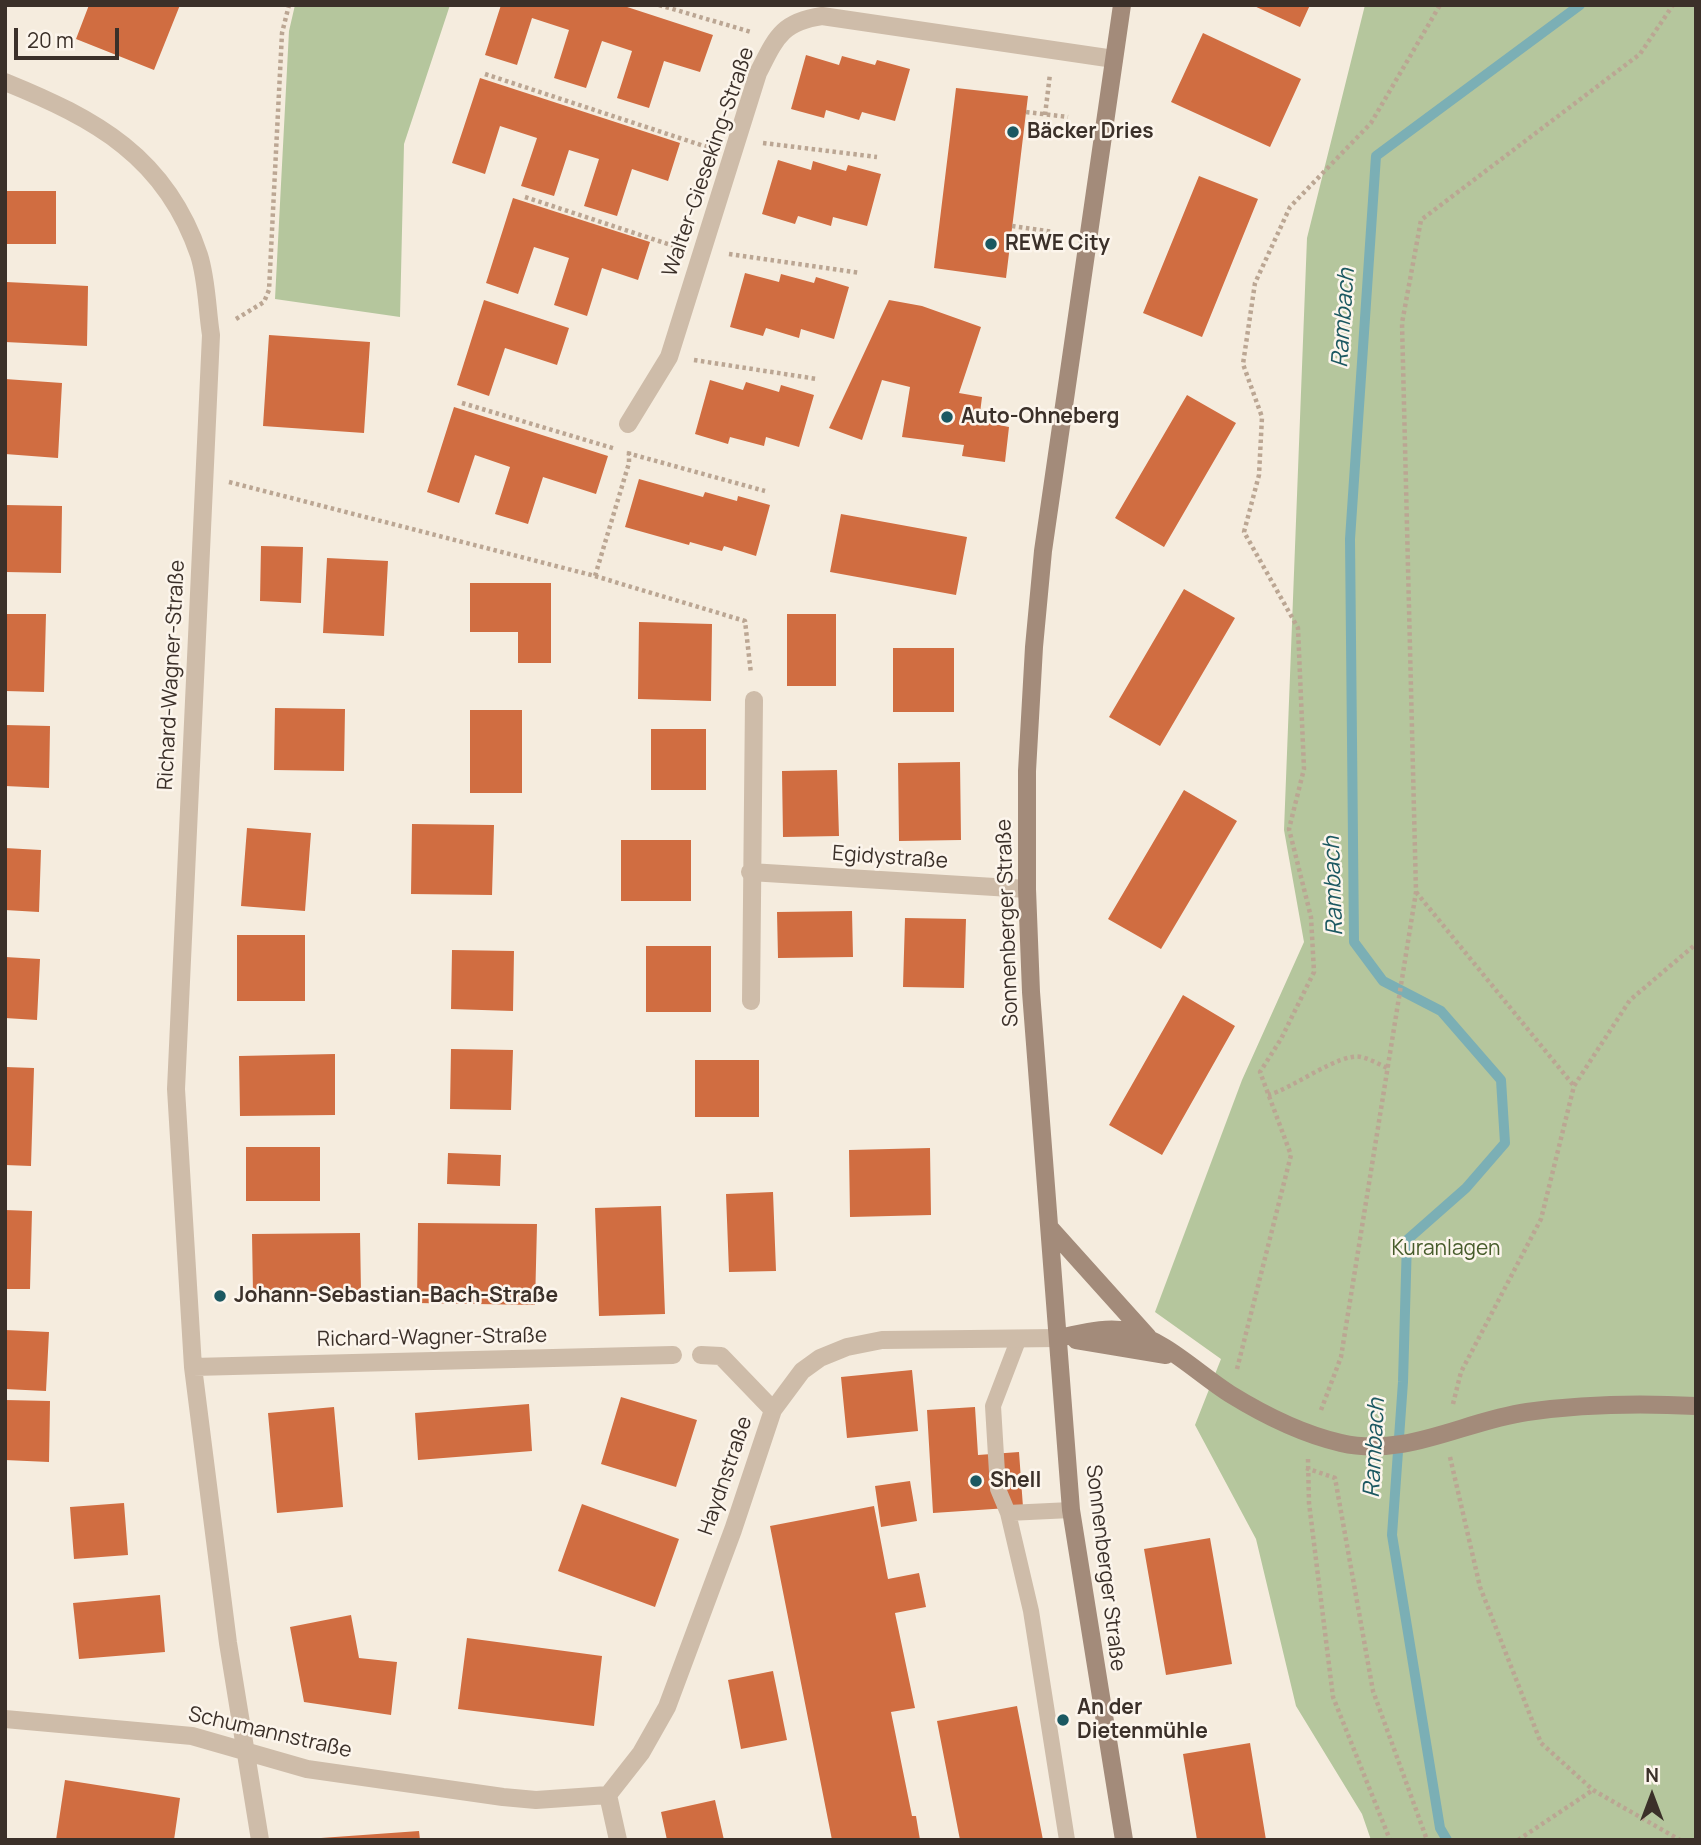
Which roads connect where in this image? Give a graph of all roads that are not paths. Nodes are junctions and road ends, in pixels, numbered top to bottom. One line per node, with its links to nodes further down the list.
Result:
1 (1122, 5): 2 (main road, Sonnenberger Straße)
2 (1114, 59): 4 (street, Walter-Gieseking-Straße); 7 (main road, Sonnenberger Straße)
3 (5, 82): 16 (street, Richard-Wagner-Straße)
4 (628, 424)
5 (754, 700): 6 (street)
6 (750, 872): 7 (street, Egidystraße); 8 (street)
7 (1027, 889): 9 (main road, Sonnenberger Straße)
8 (751, 1001)
9 (1050, 1228): 11 (main road, Sonnenberger Straße); 12 (main road)
10 (1019, 1338): 11 (street, Haydnstraße); 18 (street, Haydnstraße); 20 (lane)
11 (1059, 1338): 12 (main road); 15 (main road); 19 (main road, Sonnenberger Straße)
12 (1151, 1340): 15 (main road)
13 (673, 1355): 16 (street, Richard-Wagner-Straße)
14 (701, 1355): 18 (street)
15 (1178, 1358): 17 (main road)
16 (193, 1367): 22 (street, Richard-Wagner-Straße)
17 (1696, 1406)
18 (773, 1410): 23 (street, Haydnstraße)
19 (1071, 1510): 20 (lane); 27 (main road, Sonnenberger Straße)
20 (1008, 1513): 26 (lane)
21 (5, 1719): 22 (street, Schumannstraße)
22 (246, 1749): 23 (street, Schumannstraße); 24 (street, Richard-Wagner-Straße)
23 (608, 1795): 25 (street)
24 (260, 1840)
25 (618, 1840)
26 (1067, 1840)
27 (1124, 1840)

